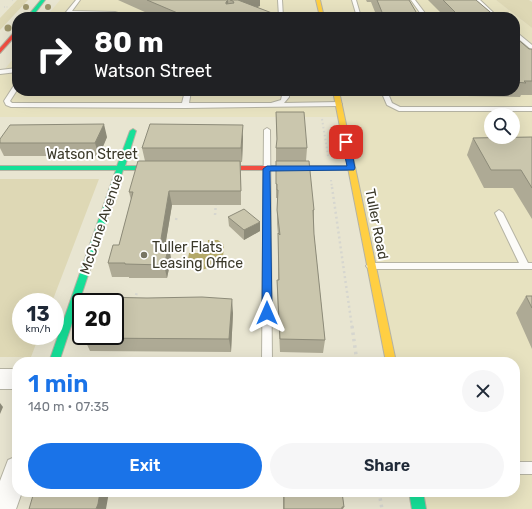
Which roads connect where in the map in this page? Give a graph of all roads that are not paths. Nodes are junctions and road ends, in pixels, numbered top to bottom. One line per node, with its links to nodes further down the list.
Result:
1 (43, 0): 8 (street)
2 (78, 0): 9 (lane)
3 (280, 0): 10 (lane)
4 (318, 0): 11 (street)
5 (354, 0): 12 (lane)
6 (413, 0): 13 (lane)
7 (477, 0): 14 (lane)
8 (33, 12)
9 (67, 12)
10 (281, 12)
11 (321, 12)
12 (358, 12)
13 (422, 12)
14 (490, 12)
15 (12, 37): 18 (street)
16 (520, 37): 17 (lane)
17 (532, 48)
18 (0, 51)
19 (12, 71): 20 (lane)
20 (0, 72)
21 (12, 93): 28 (lane)
22 (187, 96): 28 (lane)
23 (285, 96): 27 (lane)
24 (337, 96): 26 (street, Tuller Road)
25 (386, 96): 29 (lane)
26 (339, 104): 27 (lane); 36 (street, Tuller Road)
27 (275, 105): 28 (lane)
28 (185, 106)
29 (532, 109)
30 (267, 130): 37 (lane)
31 (133, 131): 33 (street, McCune Avenue)
32 (0, 168): 33 (street, Watson Street)
33 (120, 168): 34 (street, Watson Street); 41 (street, McCune Avenue)
34 (172, 168)
35 (203, 168): 37 (street)
36 (351, 168): 37 (street); 39 (street, Tuller Road)
37 (267, 169): 42 (lane)
38 (498, 213): 40 (lane)
39 (371, 266): 40 (lane); 43 (street, Tuller Road)
40 (529, 266)
41 (56, 357)
42 (267, 357)
43 (390, 357)
44 (0, 379): 45 (street)
45 (12, 379)
46 (520, 468): 47 (lane)
47 (532, 468)
48 (12, 483): 50 (street)
49 (417, 497): 51 (street)
50 (3, 509)
51 (419, 509)

